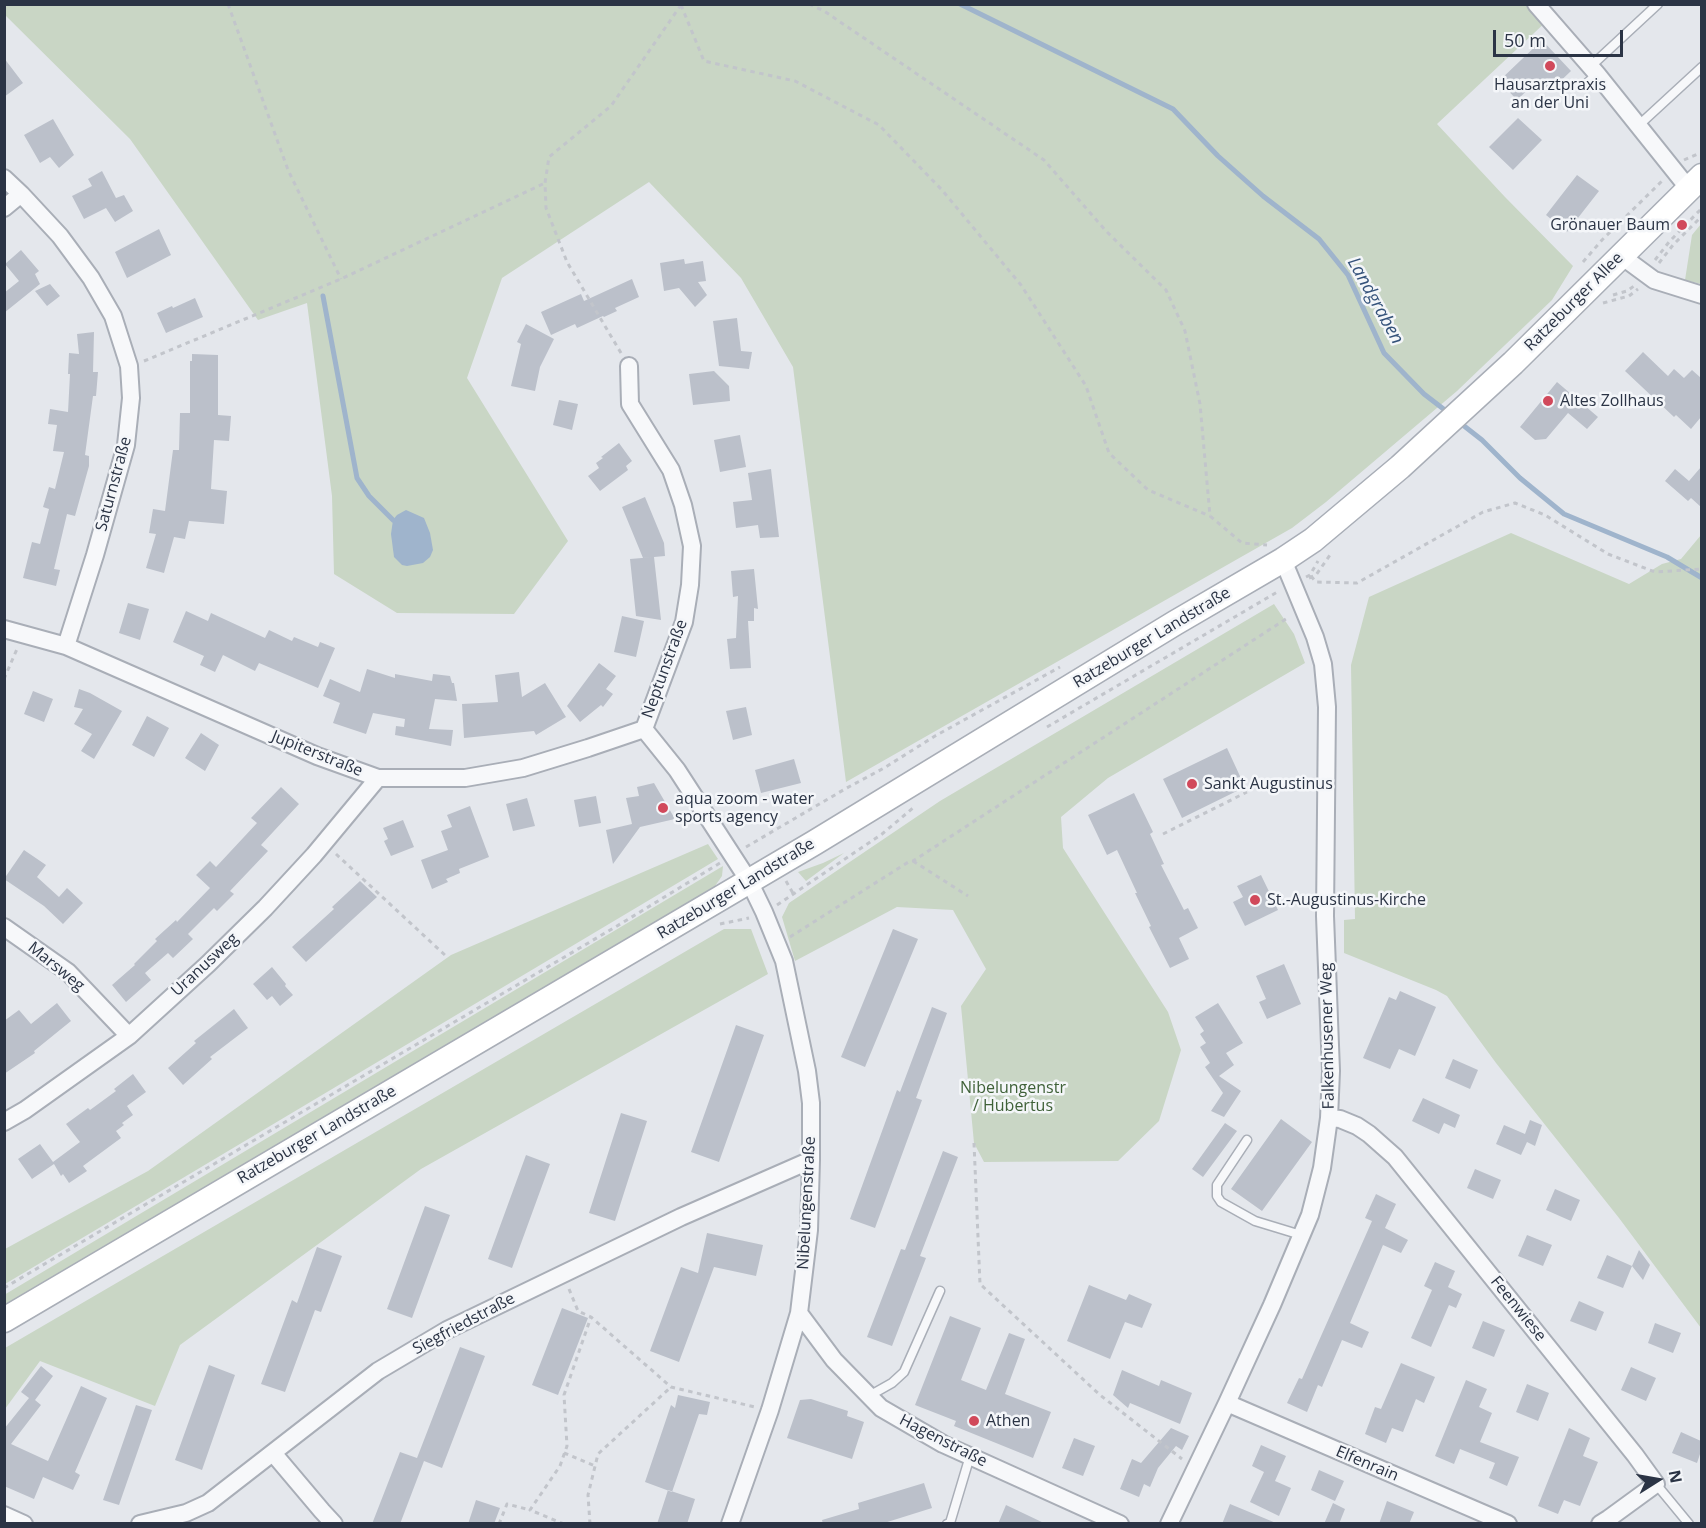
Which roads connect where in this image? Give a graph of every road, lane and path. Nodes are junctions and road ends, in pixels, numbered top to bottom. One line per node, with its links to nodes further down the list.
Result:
1 (228, 4): 15 (path)
2 (809, 4): 20 (path)
3 (1536, 4): 7 (street)
4 (1658, 4): 7 (lane)
5 (681, 5): 11 (path); 20 (path)
6 (1701, 67): 8 (lane)
7 (1591, 75): 8 (street)
8 (1639, 125): 10 (street)
9 (4, 178): 12 (street, Saturnstraße)
10 (1695, 182): 14 (main road, Ratzeburger Allee)
11 (545, 183): 15 (path); 18 (path)
12 (21, 194): 13 (street); 17 (street, Saturnstraße)
13 (4, 208)
14 (1620, 255): 16 (street); 19 (main road, Ratzeburger Allee)
15 (341, 279): 17 (path)
16 (1701, 295)
17 (129, 366): 28 (street, Saturnstraße)
18 (628, 366): 31 (street, Neptunstraße)
19 (1445, 426): 22 (main road, Ratzeburger Landstraße)
20 (1210, 516): 22 (path)
21 (1261, 550): 22 (path)
22 (1276, 552): 25 (street, Falkenhusener Weg); 38 (main road, Ratzeburger Landstraße)
23 (1700, 569): 24 (path)
24 (1310, 575)
25 (1304, 607): 37 (path); 44 (street, Falkenhusener Weg)
26 (4, 629): 27 (street, Jupiterstraße)
27 (23, 634): 28 (street, Jupiterstraße); 30 (path)
28 (66, 646): 32 (street, Jupiterstraße)
29 (1068, 663): 36 (path)
30 (4, 679)
31 (644, 729): 32 (street, Jupiterstraße); 36 (street, Neptunstraße)
32 (378, 778): 35 (street, Uranusweg)
33 (1247, 792): 34 (path)
34 (1163, 834)
35 (324, 843): 42 (path); 43 (street, Uranusweg)
36 (732, 855): 38 (street, Neptunstraße); 51 (path)
37 (913, 861): 39 (path); 41 (path)
38 (749, 881): 41 (street, Nibelungenstraße); 55 (main road, Ratzeburger Landstraße)
39 (968, 896)
40 (4, 927): 43 (street, Marsweg)
41 (778, 945): 48 (street, Nibelungenstraße)
42 (447, 957)
43 (129, 1036): 45 (street, Uranusweg)
44 (1329, 1118): 49 (street, Falkenhusener Weg); 65 (street, Feenwiese)
45 (4, 1122)
46 (1247, 1140): 49 (lane)
47 (975, 1143): 64 (path)
48 (811, 1160): 50 (street, Siegfriedstraße); 53 (street, Nibelungenstraße)
49 (1301, 1235): 58 (street, Falkenhusener Weg)
50 (563, 1274): 54 (path); 60 (street, Siegfriedstraße)
51 (4, 1288)
52 (940, 1291): 57 (lane)
53 (799, 1313): 57 (street, Hagenstraße); 59 (street, Nibelungenstraße)
54 (591, 1317): 56 (path); 61 (path)
55 (4, 1320)
56 (671, 1387): 59 (path); 63 (path)
57 (869, 1396): 62 (street, Hagenstraße)
58 (1227, 1403): 64 (street, Falkenhusener Weg); 79 (street, Elfenrain)
59 (770, 1410): 75 (street, Nibelungenstraße)
60 (273, 1453): 68 (street, Siegfriedstraße); 71 (street)
61 (564, 1454): 63 (path); 66 (path)
62 (970, 1456): 76 (lane); 77 (street, Hagenstraße)
63 (595, 1466): 74 (path)
64 (1195, 1469): 78 (street, Falkenhusener Weg)
65 (1656, 1484): 80 (street); 81 (lane, Feenwiese)
66 (530, 1510): 72 (path); 73 (path)
67 (4, 1515): 69 (street)
68 (186, 1518): 70 (street, Siegfriedstraße)
69 (24, 1524)
70 (140, 1524)
71 (334, 1524)
72 (499, 1524)
73 (564, 1524)
74 (590, 1524)
75 (730, 1524)
76 (947, 1524)
77 (1120, 1524)
78 (1169, 1524)
79 (1508, 1524)
80 (1600, 1524)
81 (1689, 1524)

